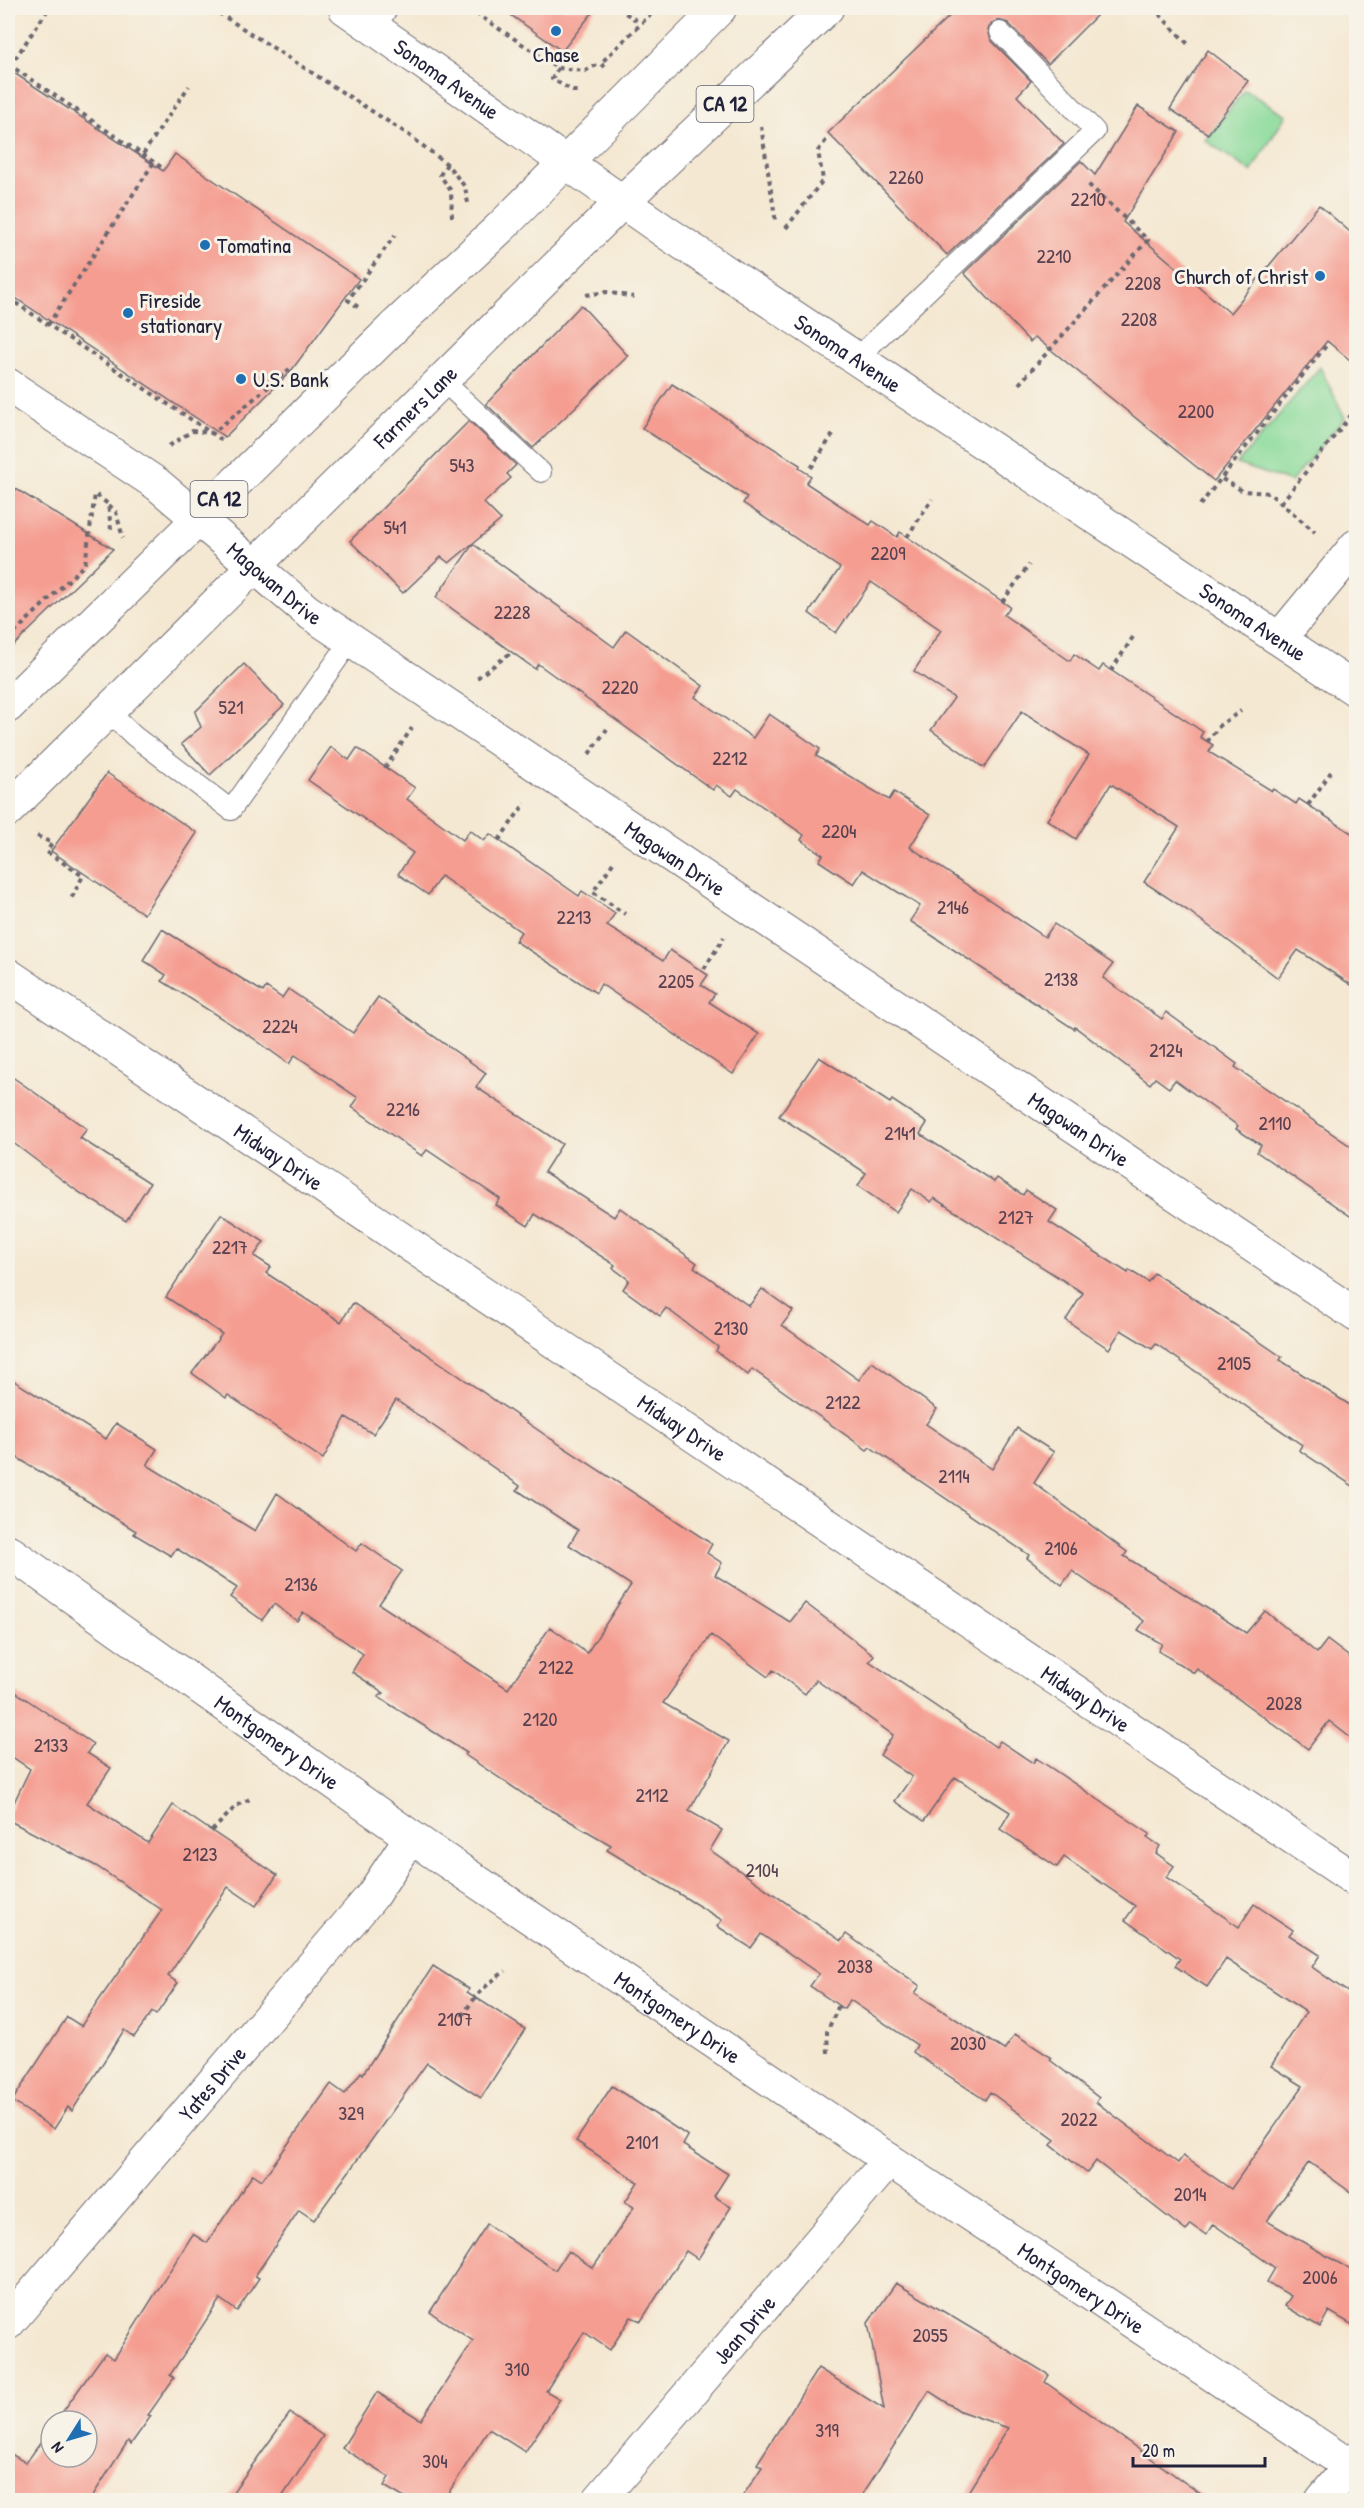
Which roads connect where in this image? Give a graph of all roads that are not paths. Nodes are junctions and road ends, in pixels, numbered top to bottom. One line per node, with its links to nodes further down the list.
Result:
1 (345, 8): 4 (street, Sonoma Avenue)
2 (720, 8): 6 (street, CA 12)
3 (827, 8): 7 (street, Farmers Lane / CA 12)
4 (382, 17): 6 (street, Sonoma Avenue)
5 (1000, 32): 8 (lane)
6 (567, 161): 7 (street, Sonoma Avenue); 12 (street, CA 12)
7 (623, 201): 8 (street, Sonoma Avenue); 9 (street, Farmers Lane / CA 12)
8 (856, 359): 15 (street, Sonoma Avenue)
9 (442, 380): 11 (lane); 14 (street, Farmers Lane / CA 12)
10 (8, 385): 12 (street, Magowan Drive)
11 (541, 472)
12 (200, 519): 14 (street, Magowan Drive); 18 (street, CA 12)
13 (1356, 546): 15 (street)
14 (255, 567): 16 (street, Magowan Drive); 19 (street, Farmers Lane / CA 12)
15 (1280, 638): 17 (street, Sonoma Avenue)
16 (351, 640): 19 (lane); 22 (street, Magowan Drive)
17 (1356, 690)
18 (8, 706)
19 (109, 712): 20 (street, Farmers Lane / CA 12)
20 (18, 821)
21 (8, 975): 25 (street, Midway Drive)
22 (1356, 1315)
23 (8, 1554): 24 (street, Montgomery Drive)
24 (411, 1837): 26 (street, Montgomery Drive); 27 (street, Yates Drive)
25 (1356, 1880)
26 (890, 2160): 28 (street, Montgomery Drive); 29 (street, Jean Drive)
27 (8, 2323)
28 (1354, 2465): 30 (street)
29 (599, 2500)
30 (1322, 2500)

